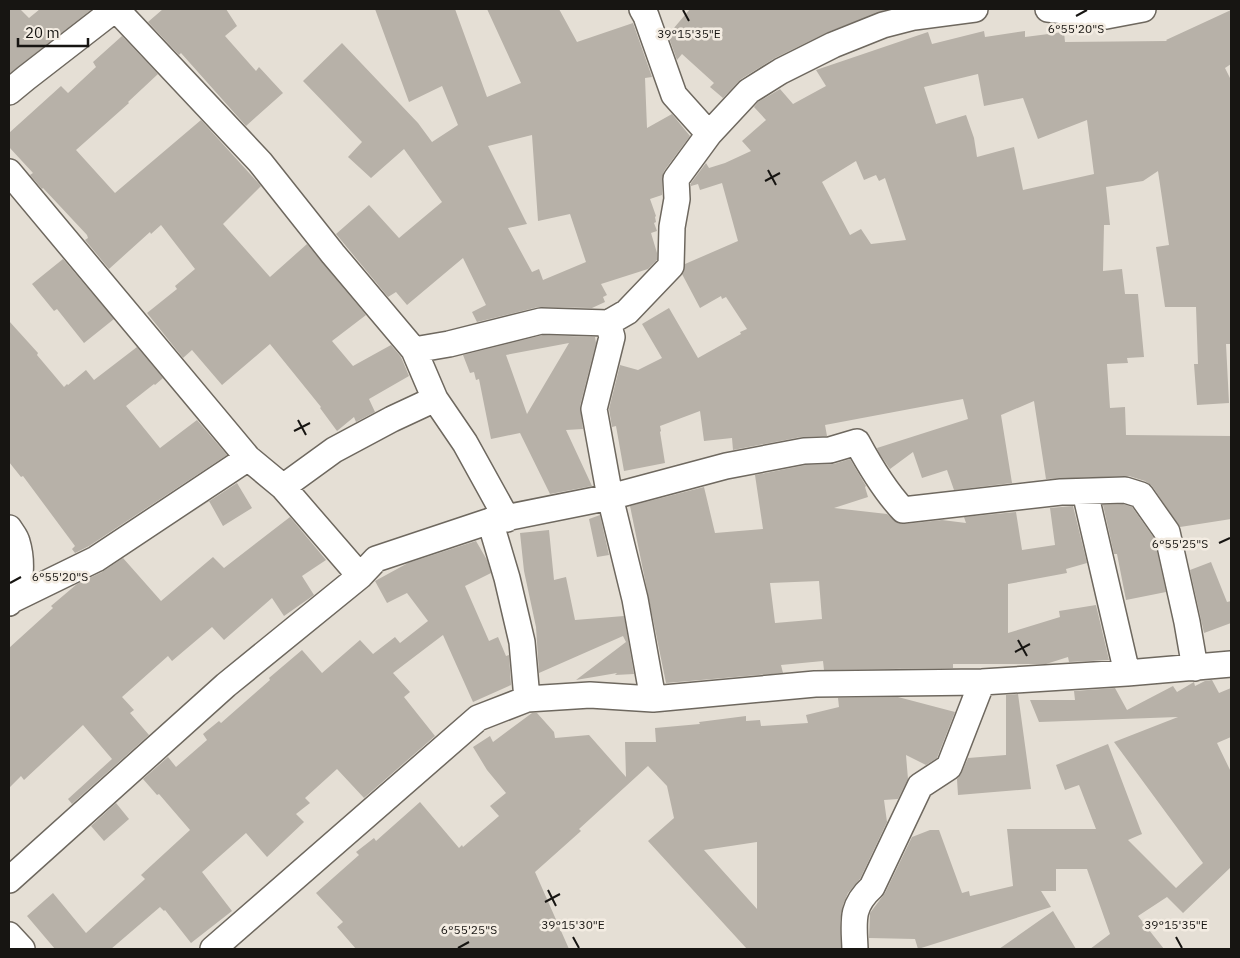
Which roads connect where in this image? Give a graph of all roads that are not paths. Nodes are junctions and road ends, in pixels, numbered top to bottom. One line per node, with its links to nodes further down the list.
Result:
1 (116, 9): 6 (street); 10 (street)
2 (642, 9): 7 (street)
3 (974, 9): 7 (street)
4 (1048, 9): 5 (street)
5 (1143, 9)
6 (9, 92)
7 (709, 134): 9 (street)
8 (9, 172): 12 (street)
9 (608, 323): 10 (street); 15 (street)
10 (414, 350): 11 (street)
11 (435, 399): 13 (street); 16 (street)
12 (248, 458): 13 (street); 19 (street)
13 (283, 487): 18 (street)
14 (1085, 492): 15 (street); 21 (street); 22 (street)
15 (610, 498): 16 (street); 25 (street)
16 (498, 520): 18 (street); 24 (street)
17 (9, 528): 19 (street)
18 (360, 576): 26 (street)
19 (10, 602)
20 (1231, 664): 21 (street)
21 (1195, 668): 22 (street)
22 (1127, 674): 23 (street)
23 (982, 682): 25 (street); 30 (street)
24 (527, 699): 25 (street); 29 (street)
25 (653, 699)
26 (9, 880)
27 (9, 935): 28 (street)
28 (22, 949)
29 (213, 949)
30 (856, 949)

